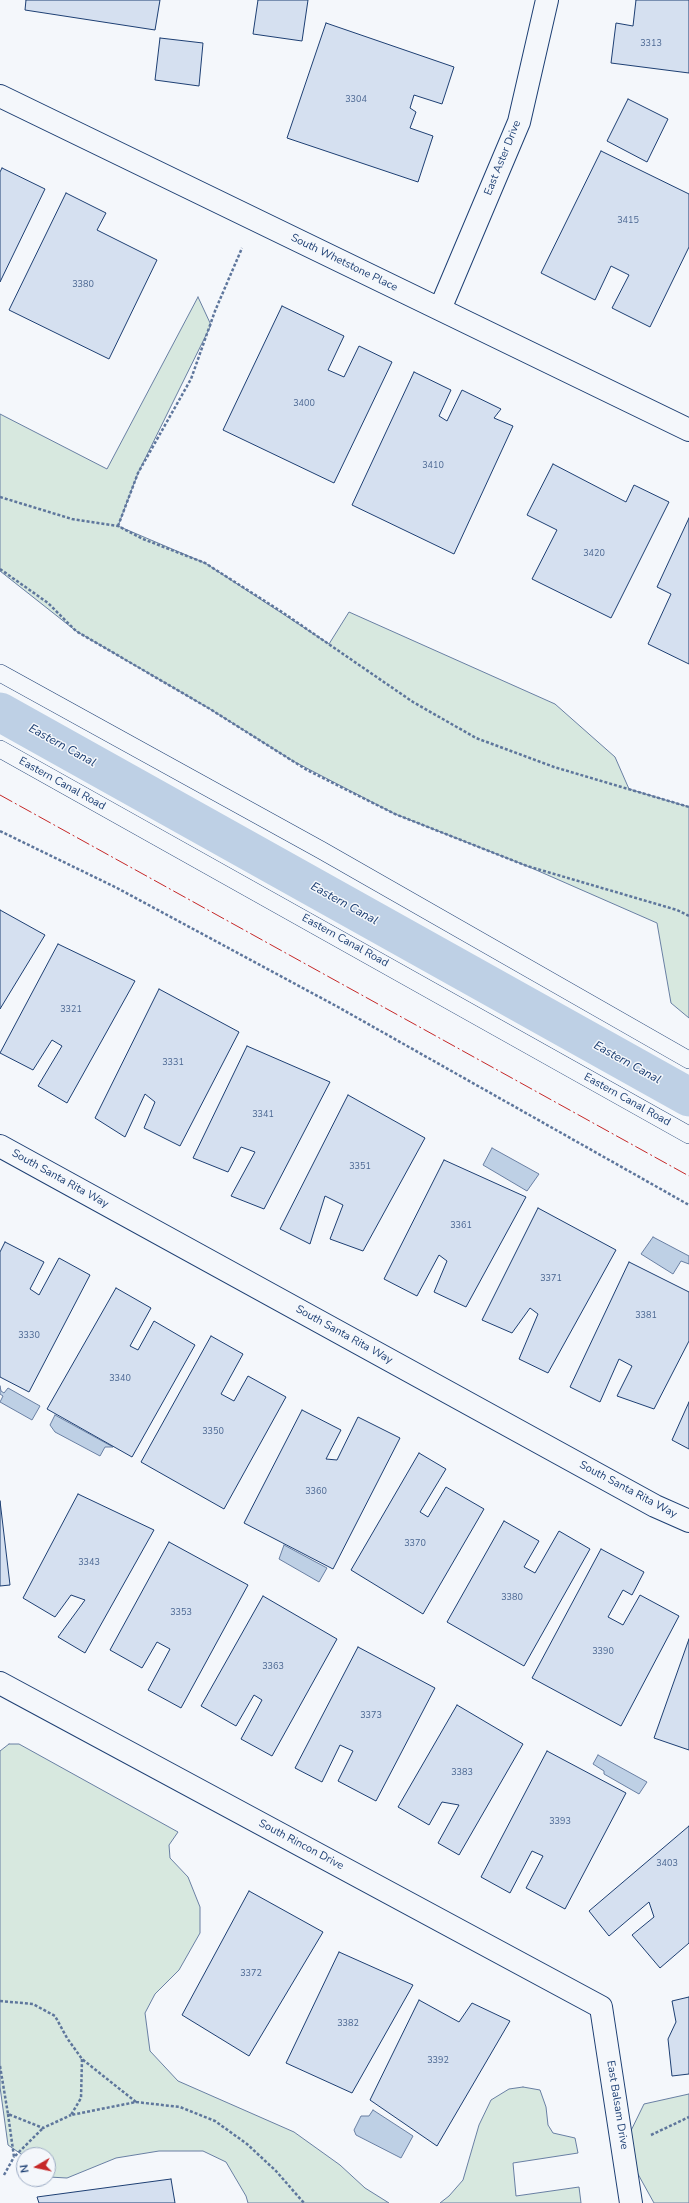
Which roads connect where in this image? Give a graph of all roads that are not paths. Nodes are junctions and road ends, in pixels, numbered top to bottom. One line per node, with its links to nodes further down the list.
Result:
1 (547, 0): 3 (street, East Aster Drive)
2 (0, 96): 3 (street, South Whetstone Place)
3 (440, 309): 4 (street, South Whetstone Place)
4 (689, 430)
5 (0, 673): 7 (lane)
6 (0, 749): 8 (lane, Eastern Canal Road)
7 (689, 1060)
8 (689, 1135)
9 (0, 1146): 10 (street, South Santa Rita Way)
10 (689, 1522)
11 (0, 1683): 12 (street, South Rincon Drive)
12 (602, 2007): 13 (street, East Balsam Drive)
13 (631, 2203)

